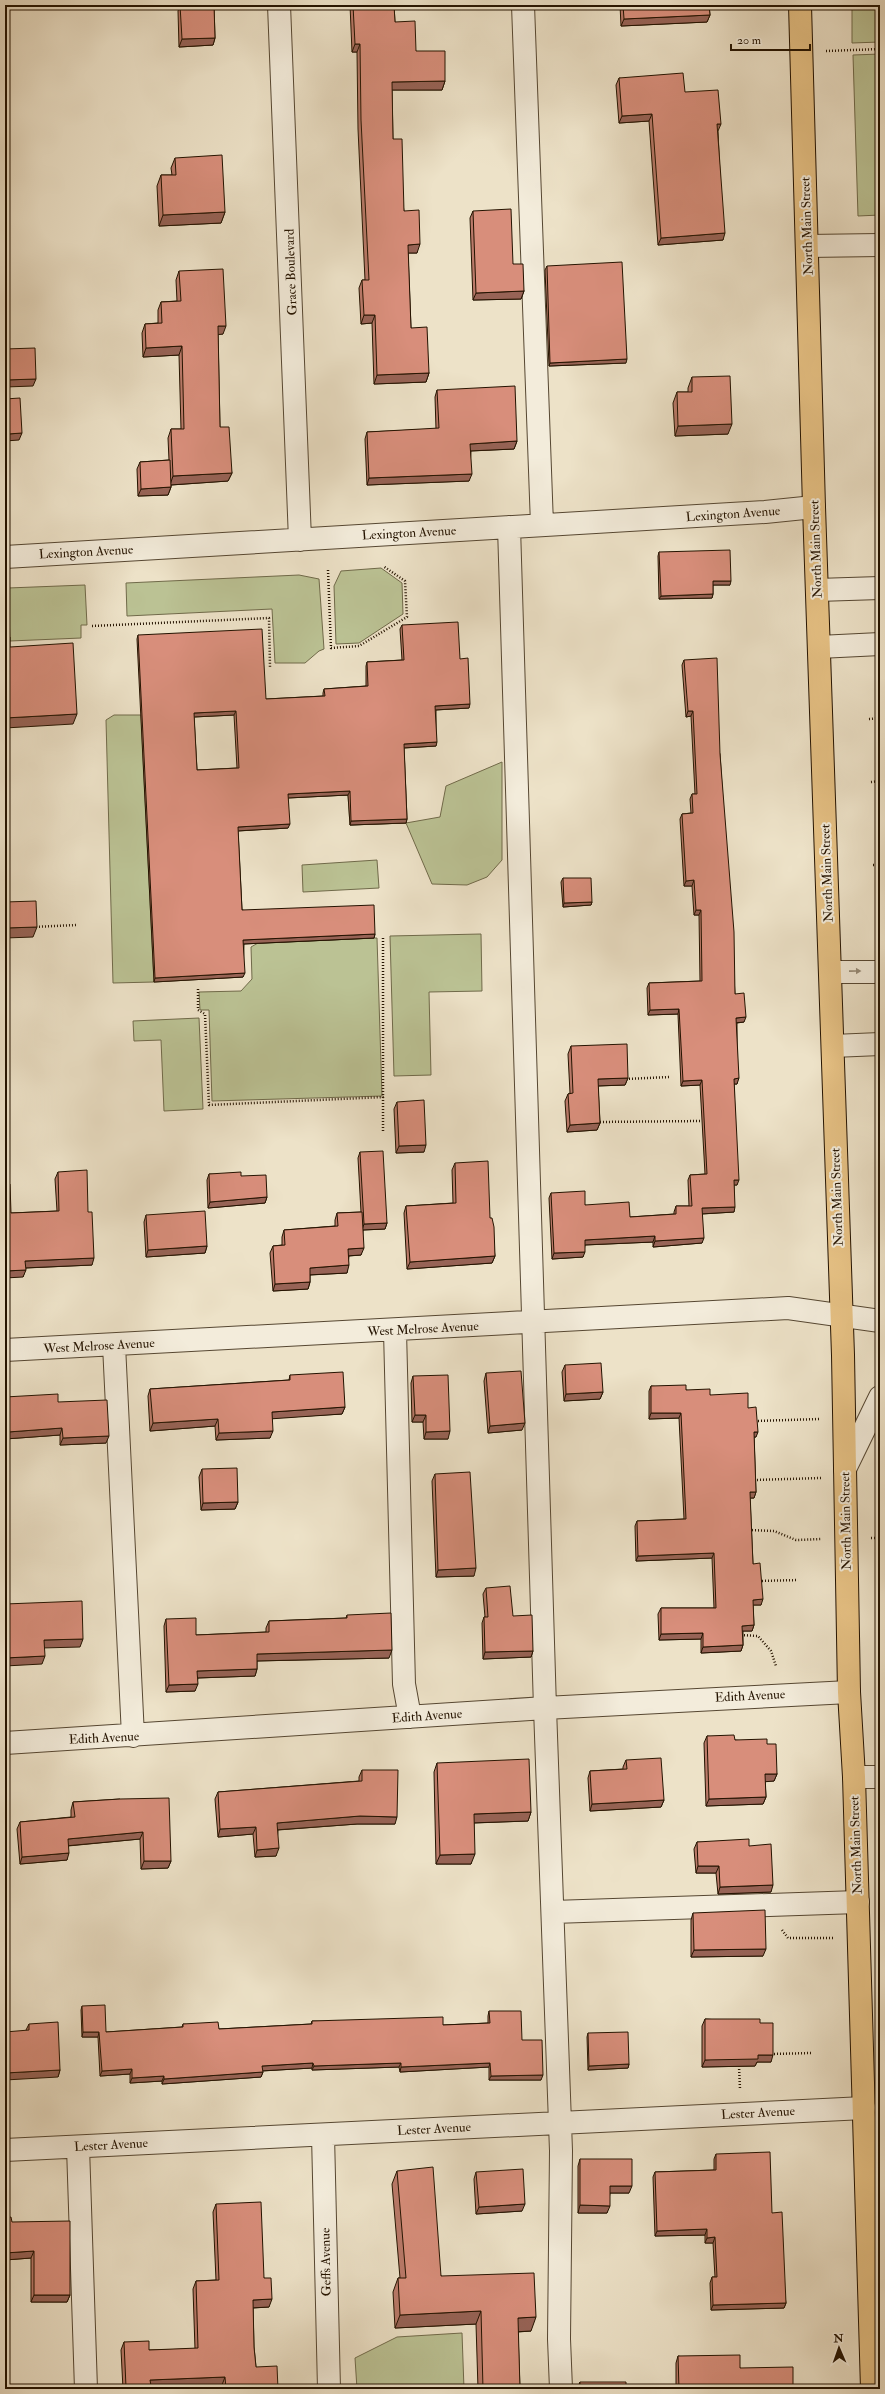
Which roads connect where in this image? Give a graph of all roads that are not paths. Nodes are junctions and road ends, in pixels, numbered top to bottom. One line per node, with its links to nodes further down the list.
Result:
1 (279, 5): 9 (street, Grace Boulevard)
2 (523, 5): 7 (street)
3 (800, 5): 5 (main road, North Main Street)
4 (880, 245): 5 (street)
5 (807, 246): 6 (main road, North Main Street)
6 (814, 507): 7 (street, Lexington Avenue); 12 (main road, North Main Street)
7 (542, 525): 8 (street, Lexington Avenue)
8 (509, 527): 9 (street, Lexington Avenue); 21 (street)
9 (300, 540): 10 (street, Lexington Avenue)
10 (5, 557)
11 (880, 588): 12 (street)
12 (817, 590): 14 (main road, North Main Street)
13 (880, 644): 14 (street)
14 (819, 647): 15 (main road, North Main Street)
15 (830, 972): 16 (street, one-way to 16); 18 (main road, North Main Street)
16 (880, 972)
17 (880, 1044): 18 (street)
18 (833, 1046): 19 (main road, North Main Street)
19 (840, 1316): 20 (street, West Melrose Avenue); 21 (street, West Melrose Avenue); 26 (main road, North Main Street)
20 (880, 1321)
21 (534, 1322): 22 (street, West Melrose Avenue); 28 (street)
22 (395, 1331): 23 (street, West Melrose Avenue); 29 (street)
23 (114, 1345): 24 (street, West Melrose Avenue); 30 (street)
24 (5, 1350)
25 (880, 1397): 26 (street)
26 (845, 1473): 27 (main road, North Main Street)
27 (849, 1692): 28 (street, Edith Avenue); 33 (main road, North Main Street)
28 (545, 1708): 29 (street, Edith Avenue); 35 (street)
29 (410, 1717): 30 (street, Edith Avenue)
30 (133, 1736): 31 (street, Edith Avenue)
31 (5, 1743)
32 (880, 1776): 33 (street)
33 (854, 1777): 34 (main road, North Main Street)
34 (858, 1902): 35 (street); 36 (main road, North Main Street)
35 (553, 1912): 37 (street)
36 (864, 2108): 37 (street, Lester Avenue); 39 (main road, North Main Street)
37 (560, 2122): 38 (street, Lester Avenue); 44 (street)
38 (323, 2135): 40 (street, Lester Avenue); 43 (street, Geffs Avenue)
39 (872, 2141): 45 (main road, North Main Street)
40 (78, 2147): 41 (street, Lester Avenue); 42 (street)
41 (5, 2150)
42 (86, 2389)
43 (328, 2389)
44 (561, 2389)
45 (872, 2389)

